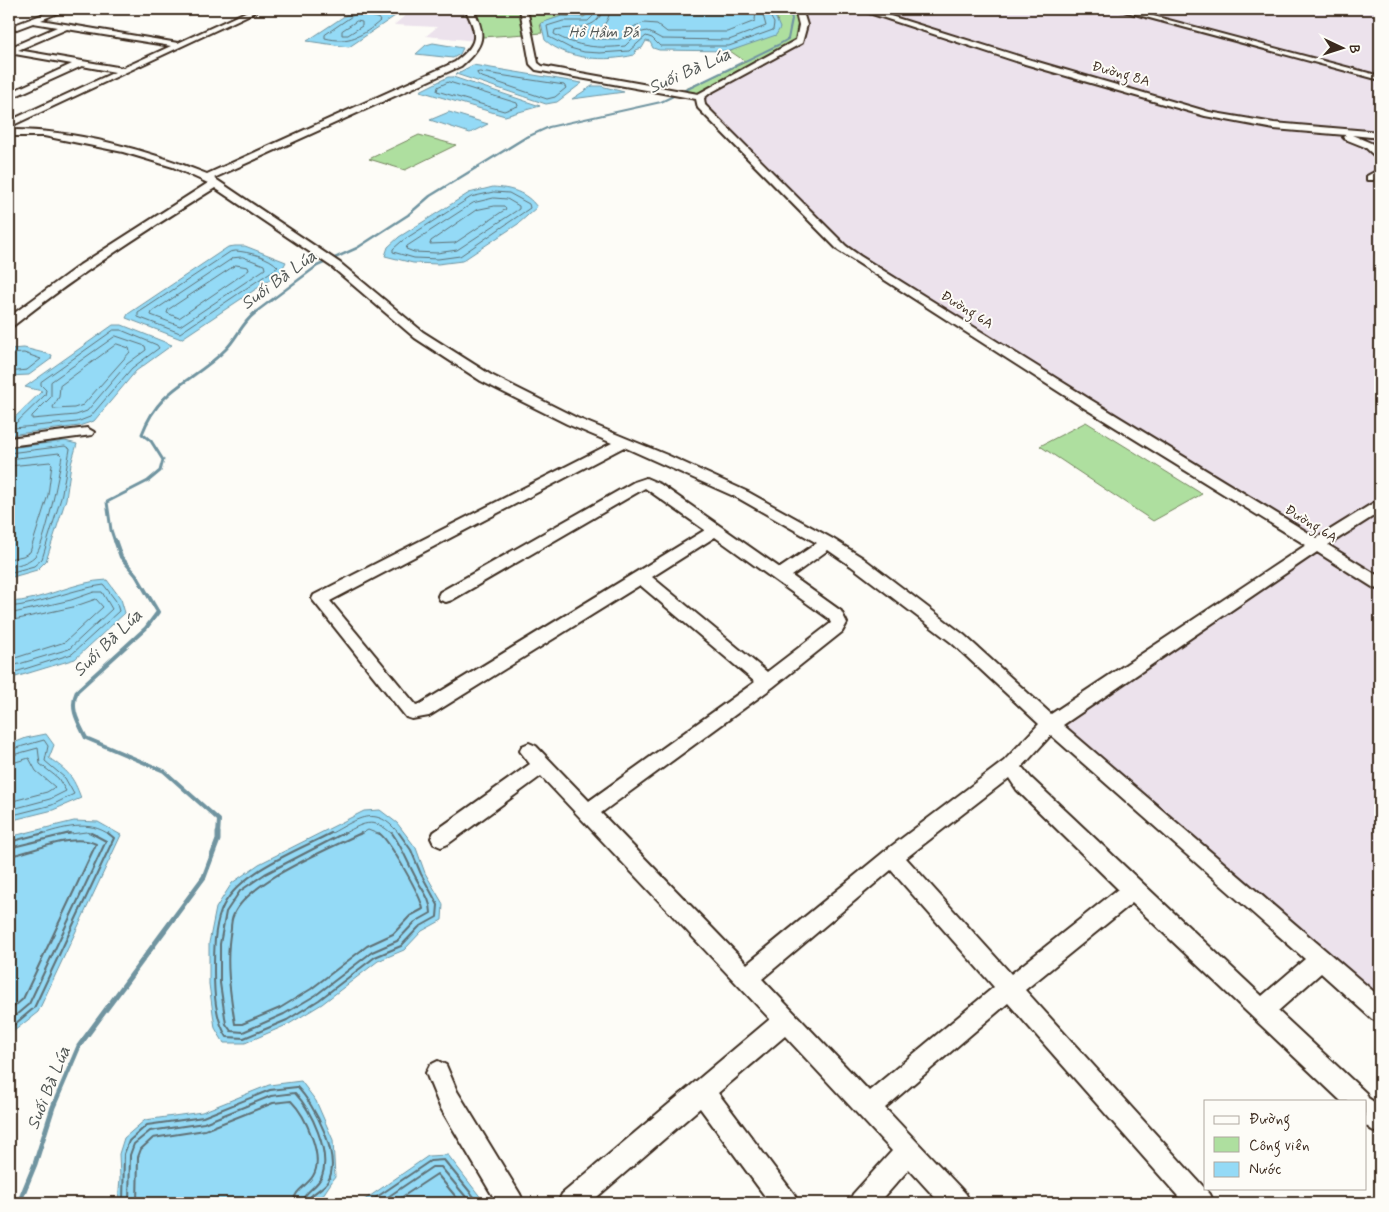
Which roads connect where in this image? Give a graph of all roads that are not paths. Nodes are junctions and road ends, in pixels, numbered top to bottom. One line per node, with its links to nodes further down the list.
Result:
1 (63, 9): 9 (street)
2 (257, 9): 13 (street)
3 (469, 9): 29 (street)
4 (523, 9): 20 (street)
5 (799, 9): 20 (street)
6 (861, 9): 22 (street, Đường 8A)
7 (1120, 9): 18 (street)
8 (1135, 9): 17 (street)
9 (32, 20): 10 (street); 11 (street)
10 (67, 26): 12 (street); 13 (street)
11 (9, 31): 12 (street)
12 (42, 37): 14 (street)
13 (179, 45): 16 (street)
14 (9, 51): 15 (street)
15 (82, 63): 16 (street); 19 (street)
16 (124, 71): 21 (street)
17 (1380, 74)
18 (1380, 78)
19 (9, 96)
20 (695, 96): 37 (street, Đường 6A)
21 (14, 122): 23 (street); 24 (street)
22 (1329, 131): 25 (street, Đường 8A); 26 (street)
23 (9, 132): 24 (street)
24 (44, 133): 29 (street)
25 (1380, 135)
26 (1380, 156)
27 (1380, 172): 28 (street)
28 (1370, 178)
29 (211, 180): 30 (street); 33 (street)
30 (9, 323)
31 (87, 432): 32 (street)
32 (9, 442)
33 (624, 442): 36 (street); 39 (street)
34 (1380, 505): 37 (street)
35 (716, 530): 38 (street); 39 (street); 41 (street)
36 (828, 543): 38 (street); 43 (street)
37 (1317, 545): 40 (street, Đường 6A); 43 (street)
38 (782, 576): 42 (street)
39 (641, 577): 42 (street)
40 (1380, 584)
41 (446, 596)
42 (767, 682): 46 (street)
43 (1050, 724): 45 (street); 50 (street)
44 (535, 758): 46 (street); 47 (street)
45 (1011, 766): 48 (street); 49 (street)
46 (588, 812): 51 (street)
47 (441, 838)
48 (892, 857): 51 (street); 52 (street)
49 (1133, 890): 52 (street); 53 (street)
50 (1321, 959): 53 (street); 54 (street)
51 (746, 978): 55 (street)
52 (1010, 988): 59 (street); 68 (street)
53 (1262, 1010): 58 (street)
54 (1380, 1011)
55 (786, 1020): 57 (street); 59 (street)
56 (438, 1073): 63 (street)
57 (702, 1091): 64 (street); 65 (street)
58 (1357, 1100)
59 (867, 1108): 62 (street)
60 (1366, 1109): 61 (street)
61 (1380, 1122)
62 (908, 1152): 66 (street); 67 (street)
63 (511, 1203)
64 (570, 1203)
65 (785, 1203)
66 (862, 1203)
67 (957, 1203)
68 (1201, 1203)

